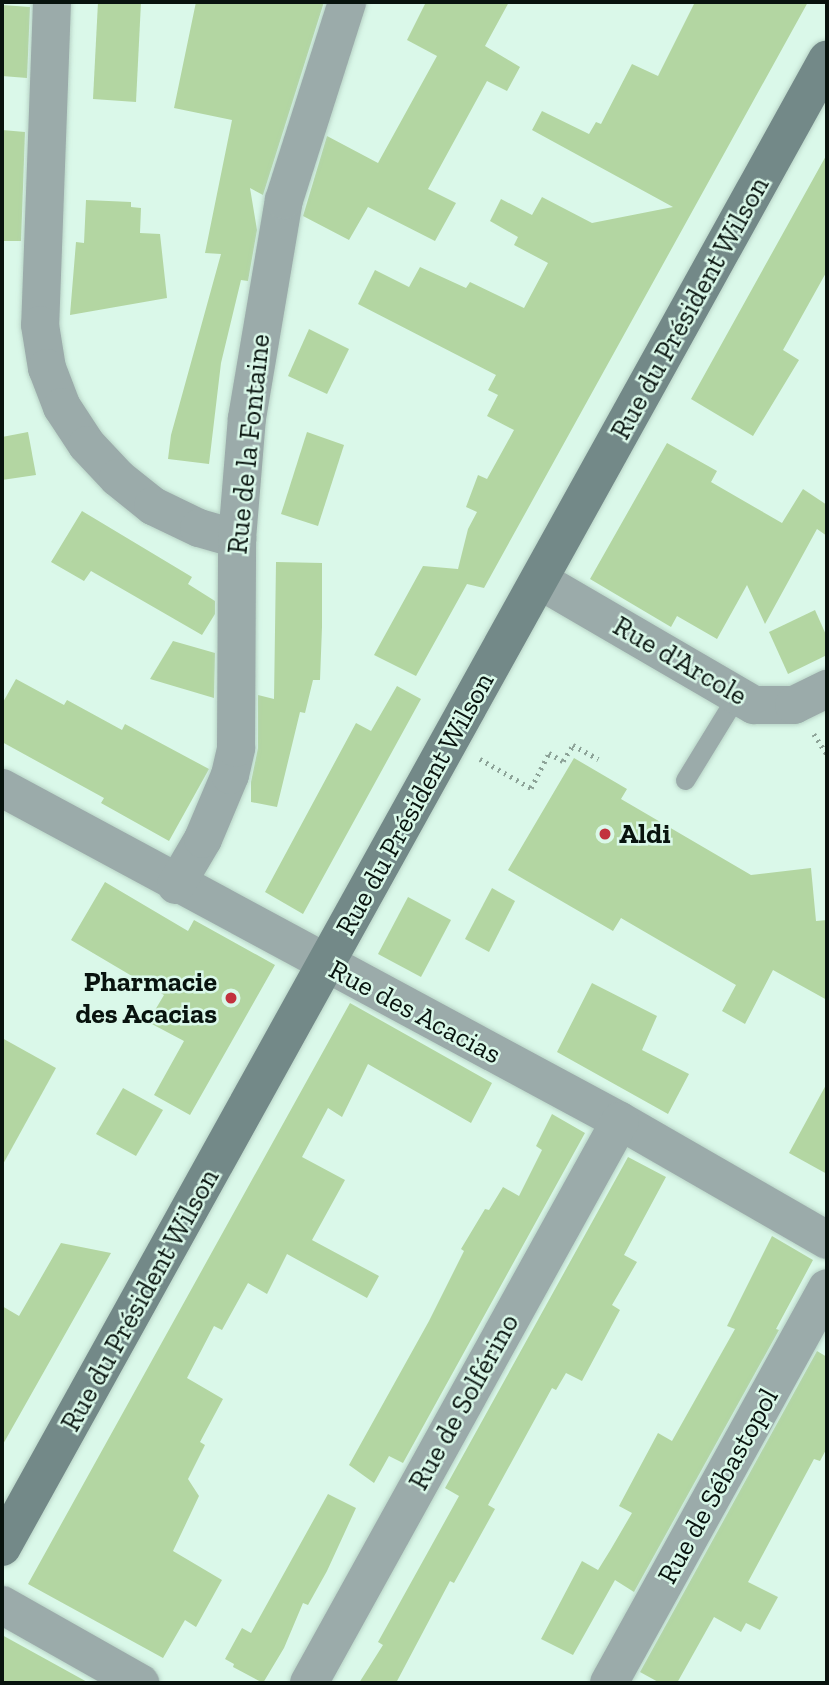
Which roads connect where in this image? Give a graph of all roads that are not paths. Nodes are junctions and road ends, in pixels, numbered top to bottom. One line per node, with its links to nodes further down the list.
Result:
1 (52, 2): 4 (street)
2 (347, 2): 4 (street, Rue de la Fontaine)
3 (827, 60): 5 (main road, Rue du Président Wilson)
4 (237, 539): 10 (street, Rue de la Fontaine)
5 (538, 580): 7 (street, Rue d'Arcole); 11 (main road, Rue du Président Wilson)
6 (827, 689): 7 (street, Rue d'Arcole)
7 (737, 695): 8 (lane)
8 (685, 780)
9 (2, 788): 10 (street, Rue des Acacias)
10 (176, 885): 11 (street, Rue des Acacias)
11 (327, 965): 12 (street, Rue des Acacias); 15 (main road, Rue du Président Wilson)
12 (620, 1121): 13 (street, Rue des Acacias); 18 (street, Rue de Solférino)
13 (827, 1240)
14 (827, 1288): 19 (street, Rue de Sébastopol)
15 (2, 1548)
16 (2, 1605): 17 (street)
17 (140, 1683)
18 (309, 1683)
19 (609, 1683)

